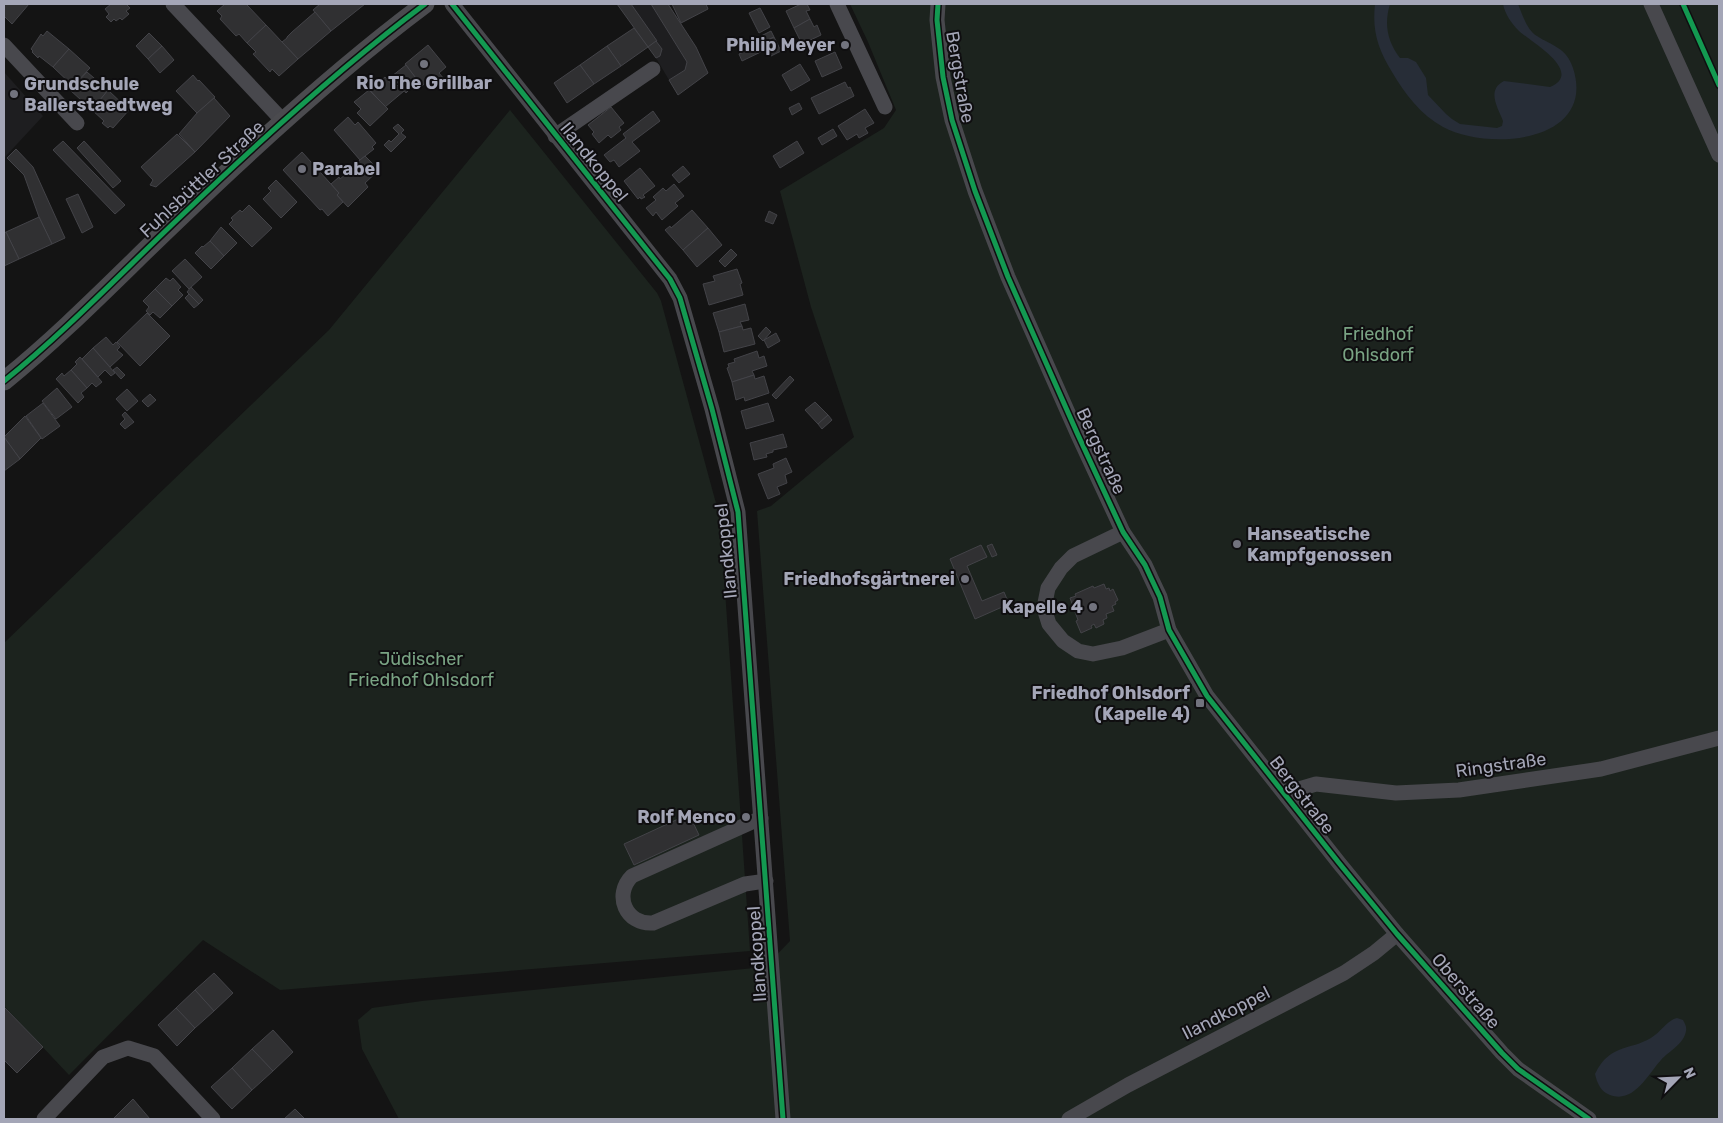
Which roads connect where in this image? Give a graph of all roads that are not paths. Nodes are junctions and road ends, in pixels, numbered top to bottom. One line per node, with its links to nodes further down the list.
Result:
1 (173, 4): 10 (street)
2 (425, 4): 10 (main road, Fuhlsbüttler Straße)
3 (452, 4): 12 (street, Ilandkoppel)
4 (837, 4): 9 (street)
5 (938, 4): 15 (street, Bergstraße)
6 (1651, 4): 13 (street)
7 (4, 45): 11 (street)
8 (653, 69): 12 (street)
9 (885, 108)
10 (282, 121): 14 (main road, Fuhlsbüttler Straße)
11 (77, 123)
12 (555, 136): 19 (street, Ilandkoppel)
13 (1719, 155)
14 (4, 381)
15 (1123, 532): 16 (street, Bergstraße); 16 (street)
16 (1169, 630): 18 (street, Bergstraße)
17 (1719, 738): 18 (street, Ringstraße)
18 (1288, 797): 20 (street, Bergstraße)
19 (761, 818): 21 (street, Ilandkoppel); 21 (street)
20 (1339, 863): 22 (street, Oberstraße)
21 (766, 881): 25 (street, Ilandkoppel)
22 (1397, 934): 26 (street, Ilandkoppel); 27 (street, Oberstraße)
23 (44, 1119): 24 (street)
24 (213, 1119)
25 (783, 1119)
26 (1069, 1119)
27 (1589, 1119)

